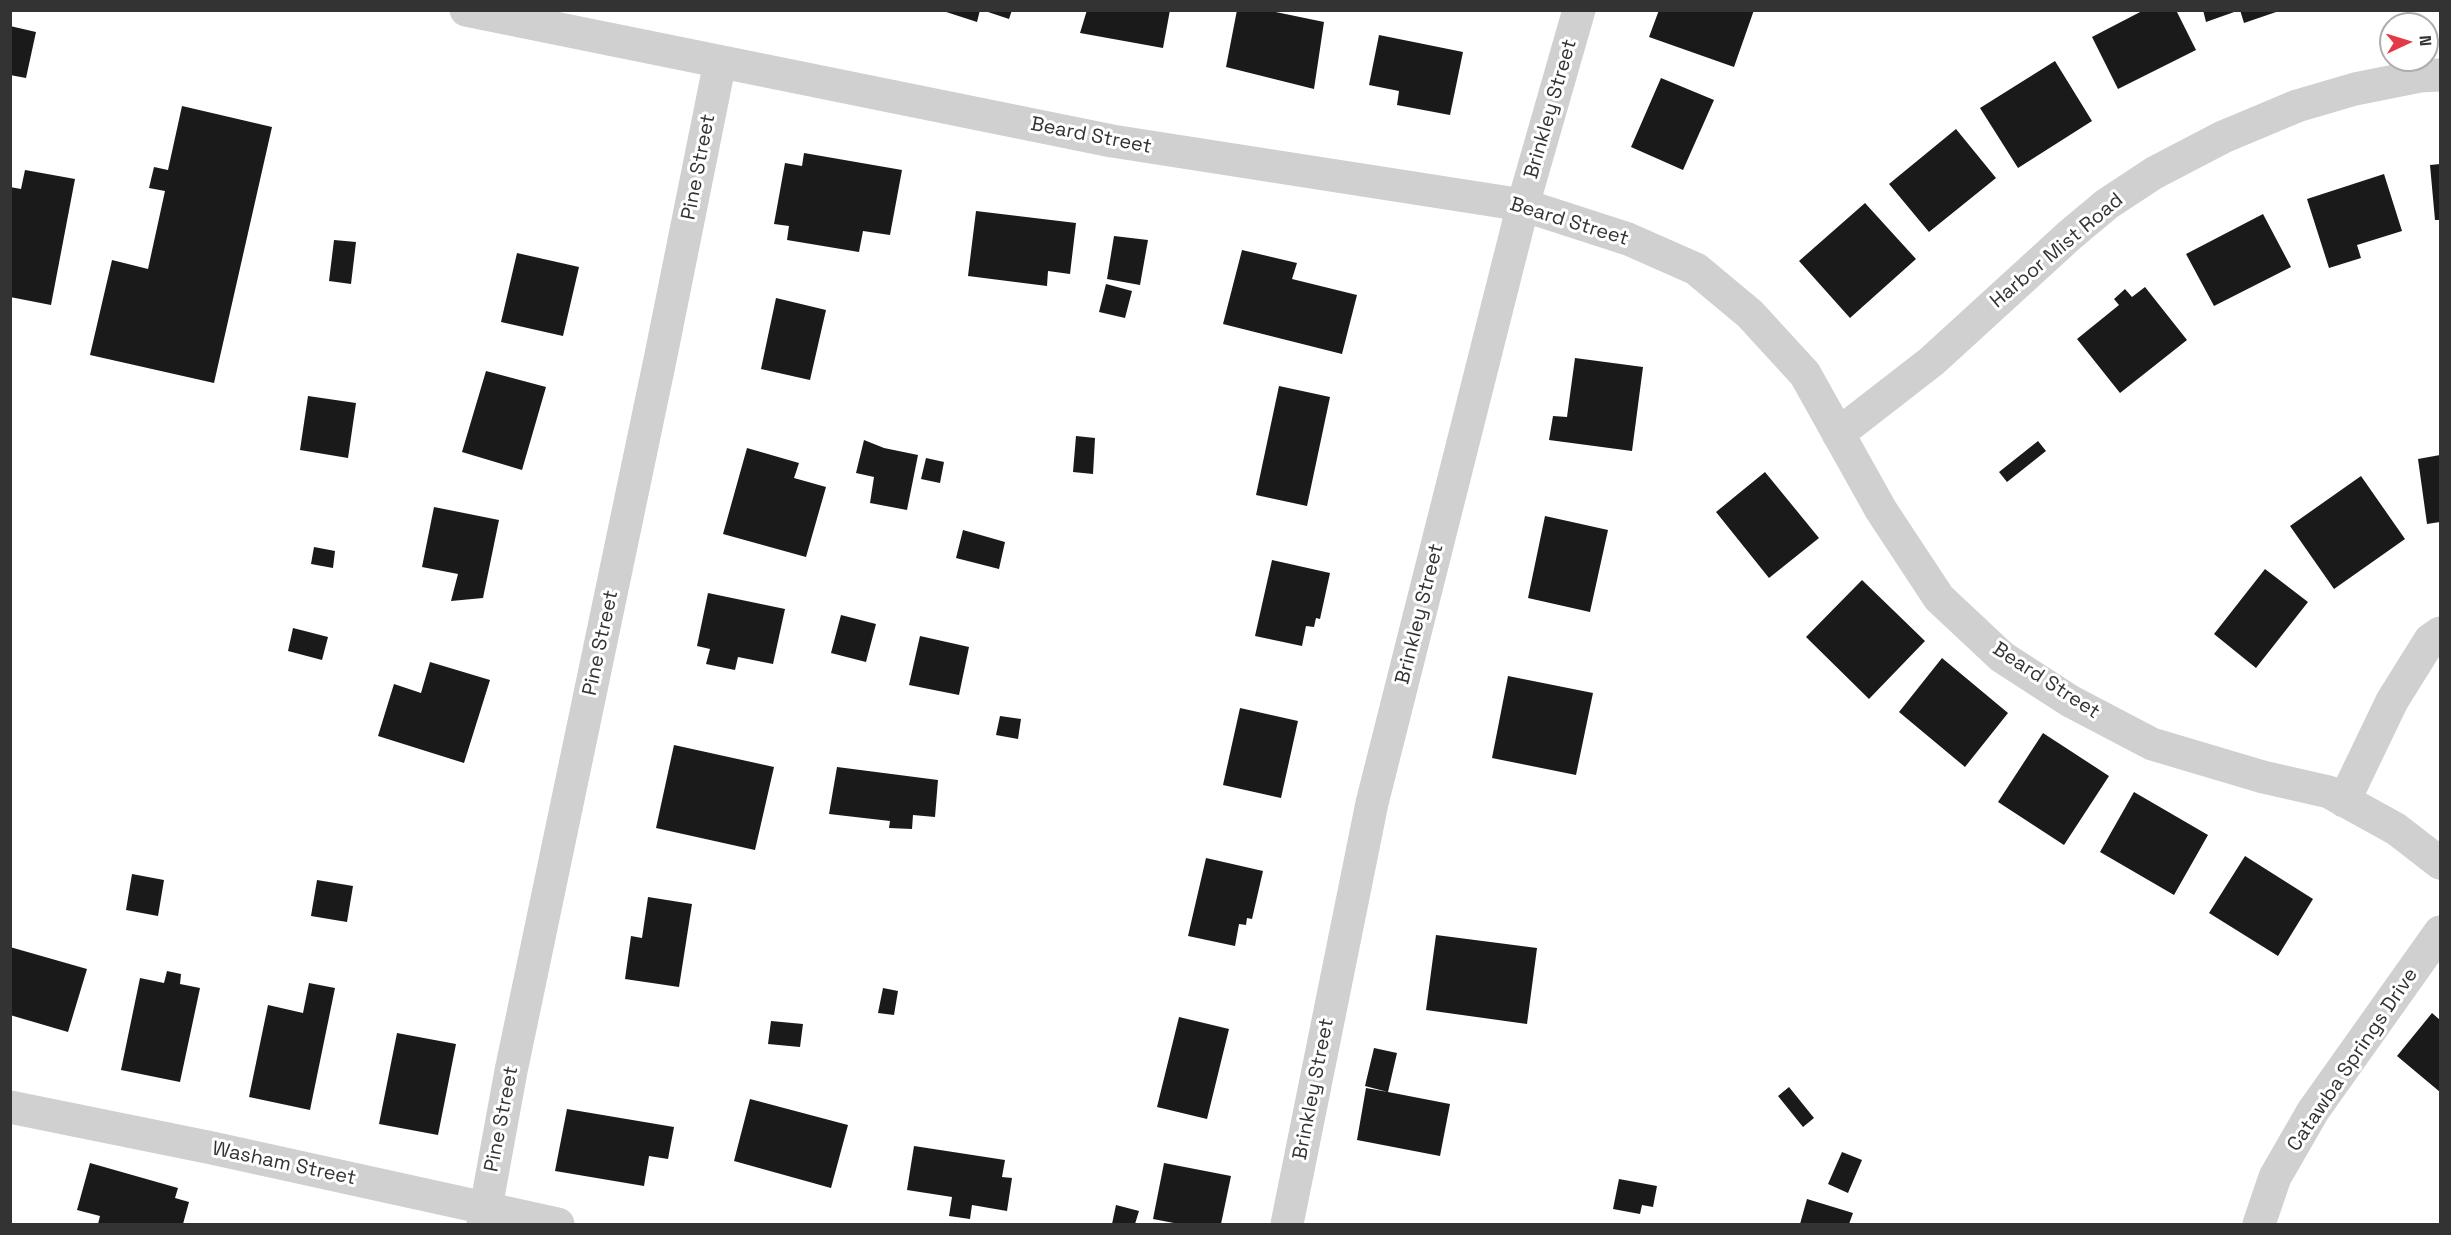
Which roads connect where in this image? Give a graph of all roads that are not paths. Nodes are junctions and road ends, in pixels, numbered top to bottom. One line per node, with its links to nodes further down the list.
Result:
1 (466, 10): 3 (street, Beard Street)
2 (1579, 10): 5 (street, Brinkley Street)
3 (720, 62): 5 (street, Beard Street); 12 (street, Pine Street)
4 (2440, 75): 6 (street, Harbor Mist Road)
5 (1523, 205): 6 (street, Beard Street); 14 (street, Brinkley Street)
6 (1838, 434): 8 (street, Beard Street)
7 (2440, 633): 8 (street)
8 (2344, 801): 9 (street, Beard Street)
9 (2440, 863)
10 (2440, 932): 15 (street, Catawba Springs Drive)
11 (10, 1107): 12 (street, Washam Street)
12 (484, 1217): 13 (street, Washam Street)
13 (558, 1224)
14 (1287, 1224)
15 (2259, 1224)

